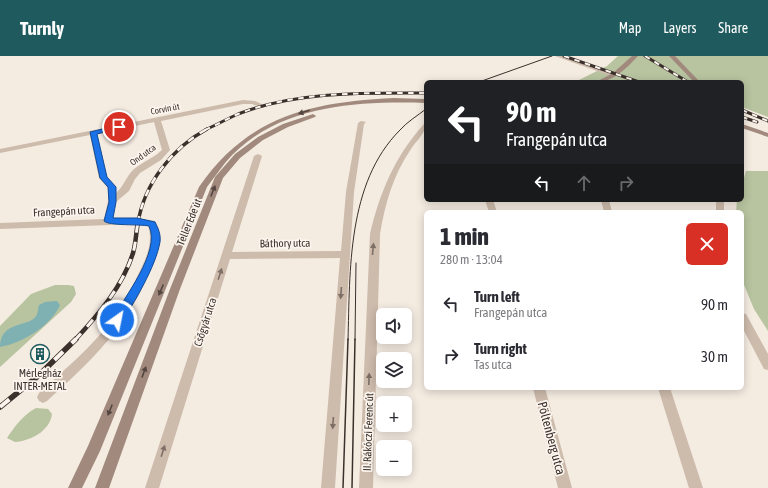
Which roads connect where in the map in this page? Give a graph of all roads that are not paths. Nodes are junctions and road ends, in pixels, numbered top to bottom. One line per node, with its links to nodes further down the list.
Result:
1 (558, 56): 4 (street)
2 (635, 56): 4 (main road)
3 (670, 57): 7 (main road)
4 (613, 75): 5 (main road); 6 (main road)
5 (603, 80)
6 (610, 80)
7 (695, 80)
8 (424, 101): 29 (main road, Teller Ede út, one-way to 29)
9 (263, 106): 11 (street, Corvin út)
10 (424, 108): 30 (main road, Teller Ede út, one-way to 10)
11 (157, 119): 15 (street, Corvin út); 19 (street, Ond utca)
12 (363, 122): 22 (street)
13 (744, 126): 16 (main road)
14 (424, 128): 33 (street, II. Rákóczi Ferenc út, one-way to 14)
15 (93, 132): 17 (street, Corvin út); 19 (street)
16 (768, 135)
17 (0, 151)
18 (258, 156): 23 (street, Csőgyár utca)
19 (112, 202): 20 (street)
20 (108, 221): 21 (street, Frangepán utca); 28 (street, Frangepán utca)
21 (0, 226)
22 (344, 254): 23 (street, Báthory utca); 32 (street, one-way to 32)
23 (226, 256): 31 (street, Csőgyár utca, one-way to 23)
24 (744, 320): 25 (street)
25 (767, 361)
26 (540, 390): 34 (street, Pöltenberg utca)
27 (665, 390): 35 (street)
28 (43, 397)
29 (75, 488)
30 (102, 488)
31 (152, 488)
32 (328, 488)
33 (366, 488)
34 (565, 488)
35 (696, 488)

